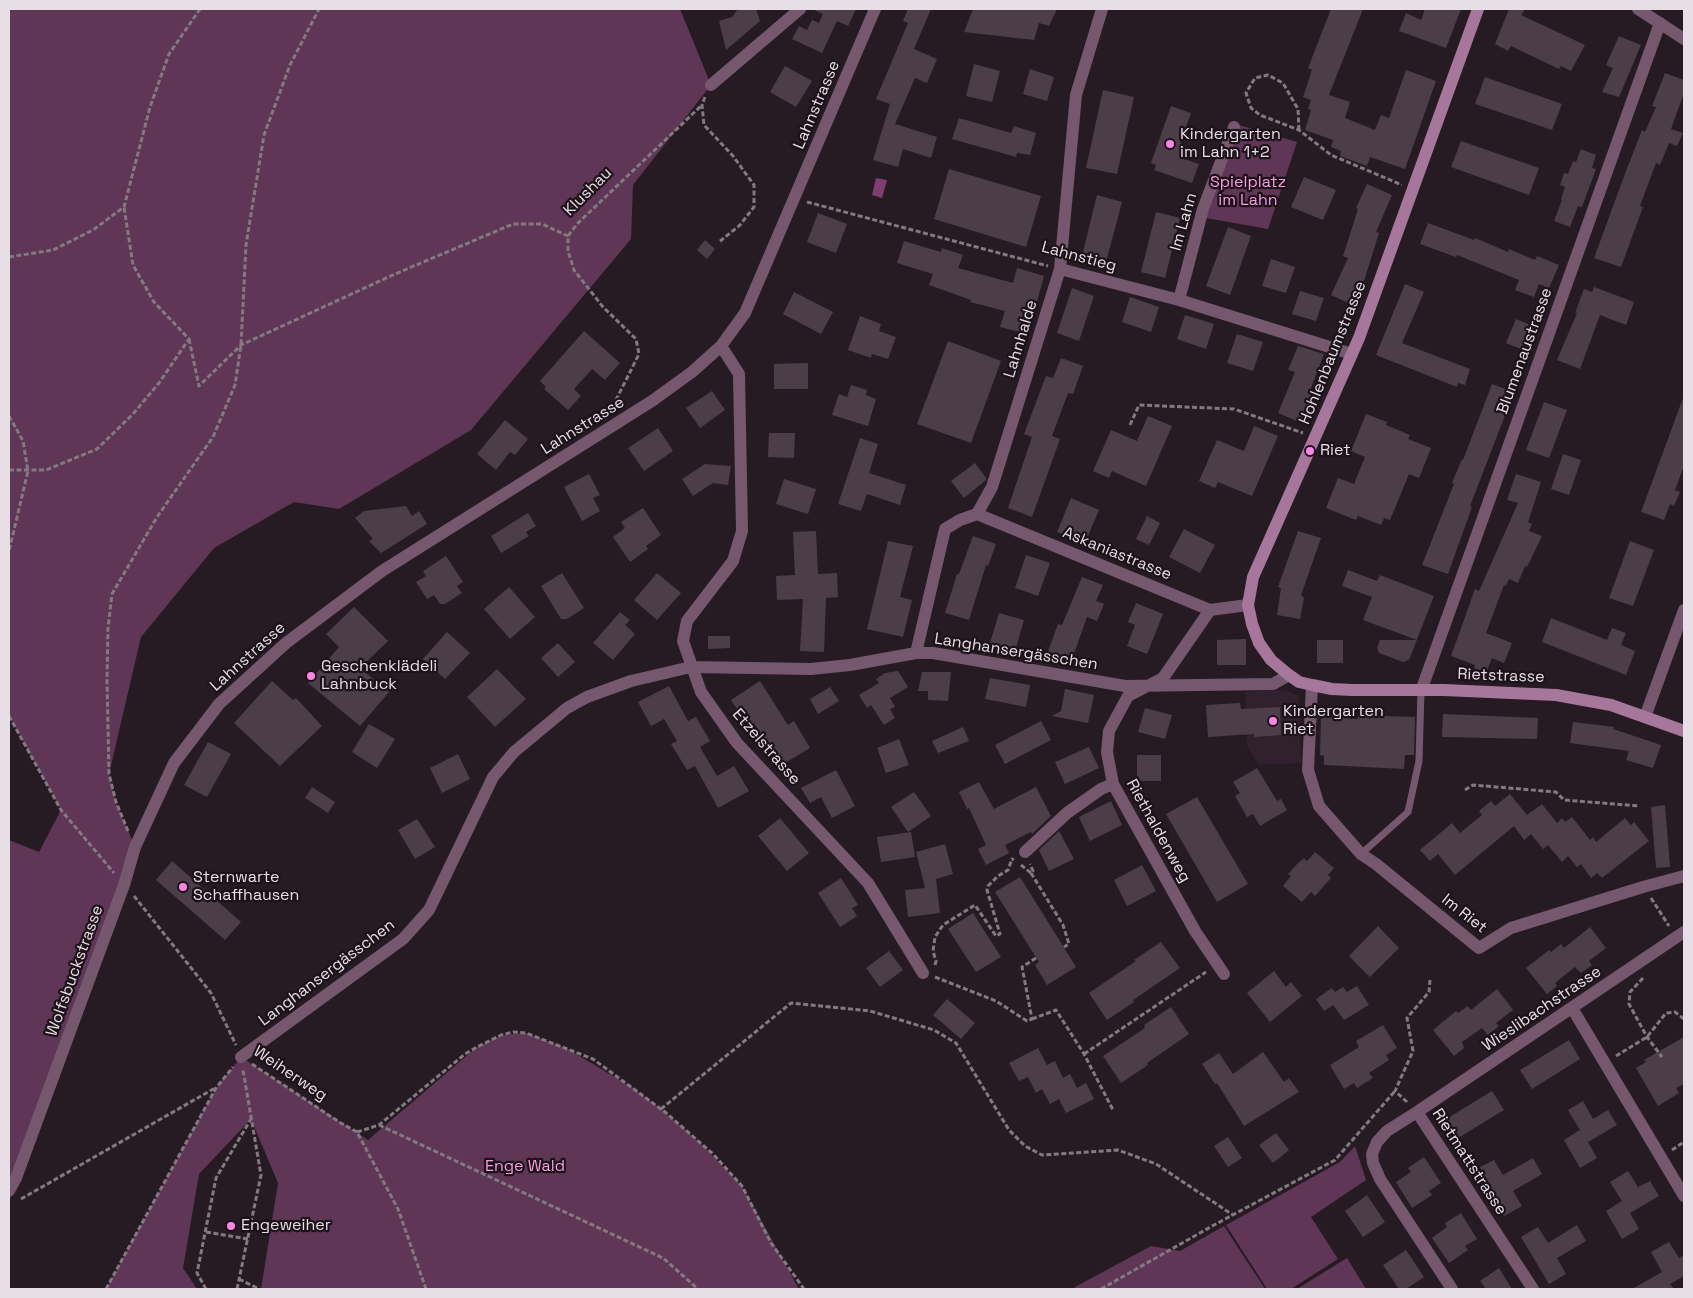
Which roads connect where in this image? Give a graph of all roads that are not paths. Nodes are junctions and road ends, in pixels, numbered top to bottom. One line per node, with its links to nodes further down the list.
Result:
1 (800, 9): 8 (street)
2 (875, 9): 12 (street, Lahnstrasse)
3 (1102, 9): 10 (street, Lahnhalde)
4 (1478, 9): 13 (street, Hohlenbaumstrasse)
5 (1638, 9): 6 (street)
6 (1660, 23): 7 (street); 23 (street, Blumenaustrasse)
7 (1684, 39)
8 (711, 85)
9 (1234, 127): 11 (street, Im Lahn)
10 (1060, 269): 11 (street, Lahnstieg); 14 (street, Lahnhalde)
11 (1179, 300): 13 (street, Lahnstieg)
12 (721, 346): 19 (street, Etzelstrasse); 26 (street, Lahnstrasse)
13 (1352, 354): 15 (street, Hohlenbaumstrasse)
14 (977, 514): 16 (street, Askaniastrasse); 18 (street)
15 (1248, 605): 16 (street, Askaniastrasse); 20 (street, Hohlenbaumstrasse)
16 (1210, 610): 21 (street, Riethaldenweg)
17 (1684, 610): 24 (street)
18 (916, 653): 19 (street, Langhansergässchen); 21 (street, Langhansergässchen)
19 (691, 666): 33 (street, Etzelstrasse); 35 (street, Langhansergässchen)
20 (1289, 675): 21 (street); 22 (street, Hohlenbaumstrasse)
21 (1145, 686): 27 (street, Riethaldenweg)
22 (1312, 686): 23 (street, Rietstrasse); 29 (street)
23 (1421, 691): 24 (street, Rietstrasse); 29 (lane)
24 (1645, 717): 25 (street, Rietstrasse)
25 (1684, 731)
26 (174, 763): 37 (street, Wolfsbuckstrasse)
27 (1113, 784): 28 (street); 32 (street, Riethaldenweg)
28 (1025, 852)
29 (1361, 854): 30 (street, Im Riet)
30 (1684, 876)
31 (1681, 935): 34 (street, Wieslibachstrasse)
32 (1221, 969)
33 (923, 973)
34 (1572, 1008): 36 (street, Wieslibachstrasse); 38 (street)
35 (242, 1057)
36 (1417, 1112): 39 (street, Rietmattstrasse); 40 (street, Rietmattstrasse)
37 (12, 1196)
38 (1684, 1196)
39 (1452, 1289)
40 (1533, 1289)

